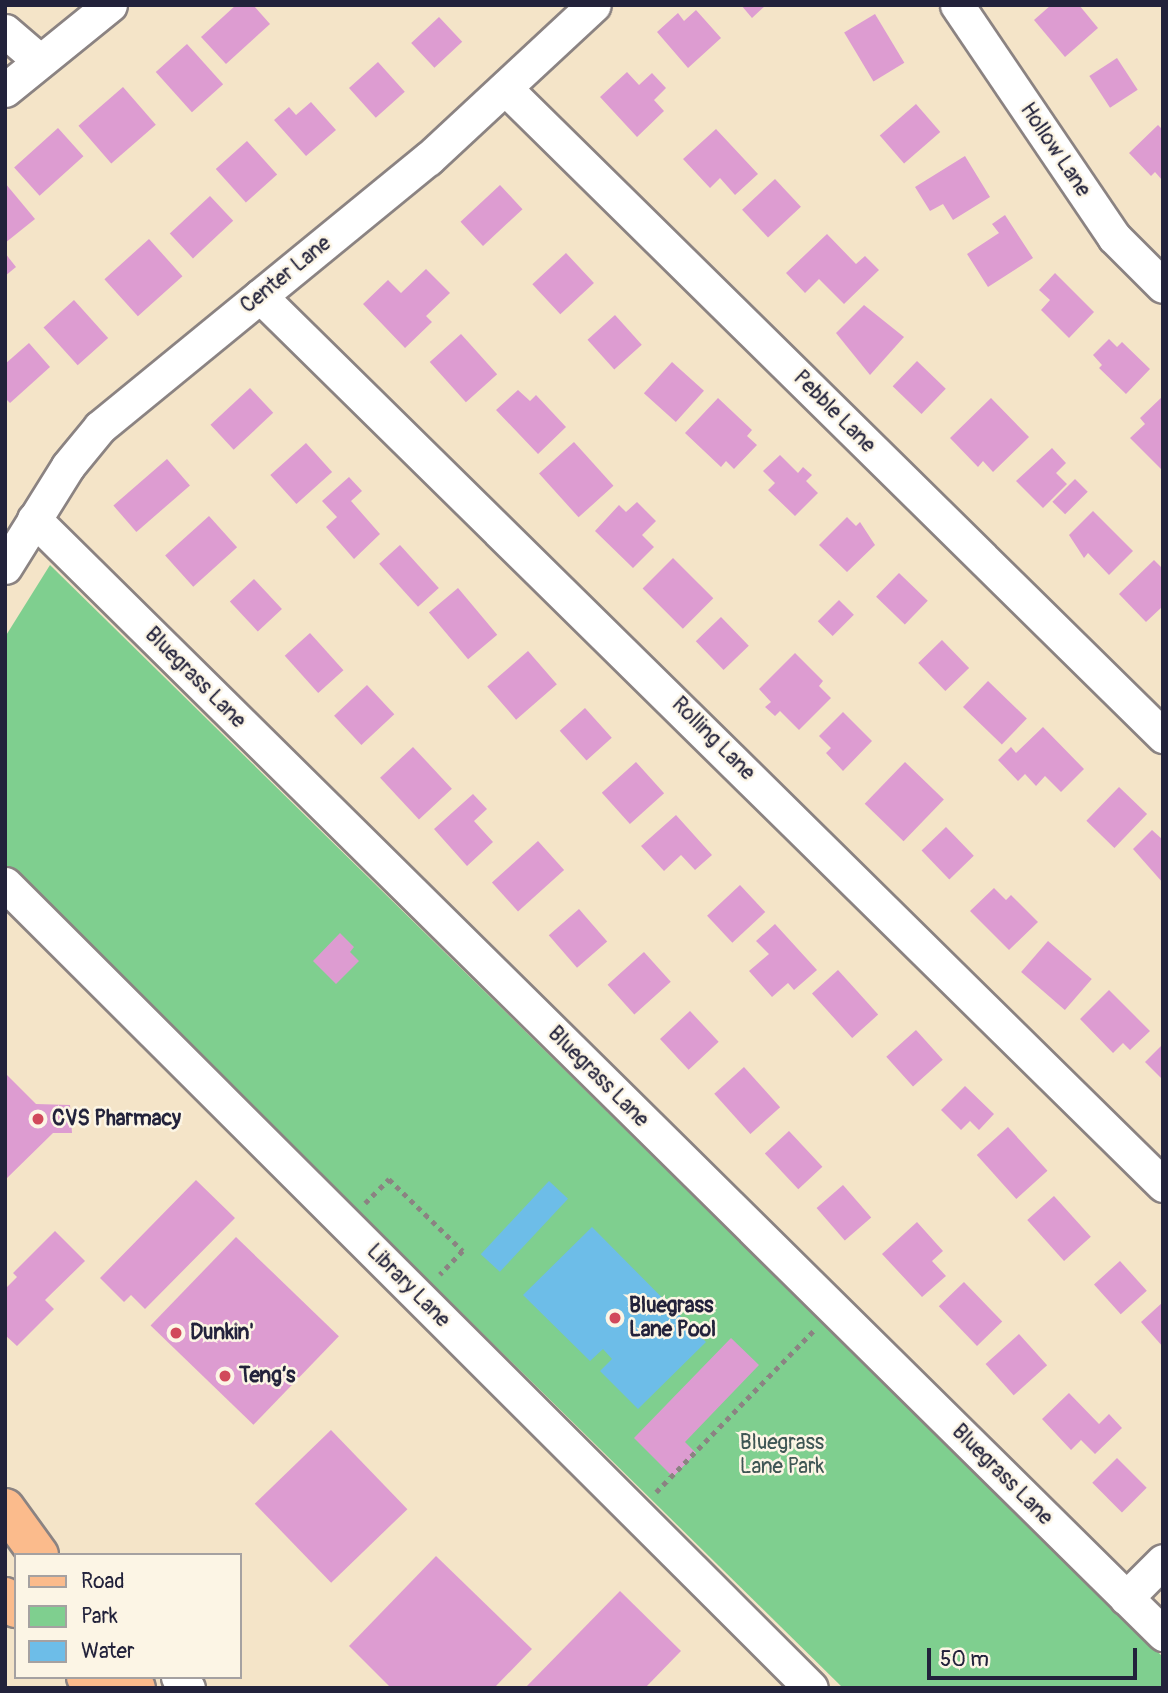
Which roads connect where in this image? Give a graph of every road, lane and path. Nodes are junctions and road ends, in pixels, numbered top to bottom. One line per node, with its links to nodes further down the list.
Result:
1 (110, 5): 5 (street)
2 (594, 5): 6 (street, Center Lane)
3 (957, 5): 8 (street, Hollow Lane)
4 (5, 31): 5 (street)
5 (40, 61): 7 (street)
6 (505, 88): 9 (street, Center Lane); 12 (street, Pebble Lane)
7 (5, 90)
8 (1163, 286)
9 (260, 296): 10 (street, Center Lane); 14 (street, Rolling Lane)
10 (34, 519): 11 (street, Center Lane); 17 (street, Bluegrass Lane)
11 (5, 567)
12 (1163, 736)
13 (5, 884): 15 (street, Library Lane)
14 (1163, 1185)
15 (345, 1224): 16 (street, Library Lane); 16 (path)
16 (419, 1298): 19 (street, Library Lane)
17 (834, 1310): 19 (path); 23 (street, Bluegrass Lane)
18 (5, 1508): 20 (main road); 21 (street)
19 (636, 1513): 25 (street, Library Lane)
20 (39, 1553)
21 (53, 1553)
22 (1163, 1560): 23 (street)
23 (1126, 1598): 24 (street, Bluegrass Lane)
24 (1163, 1634)
25 (811, 1688)

